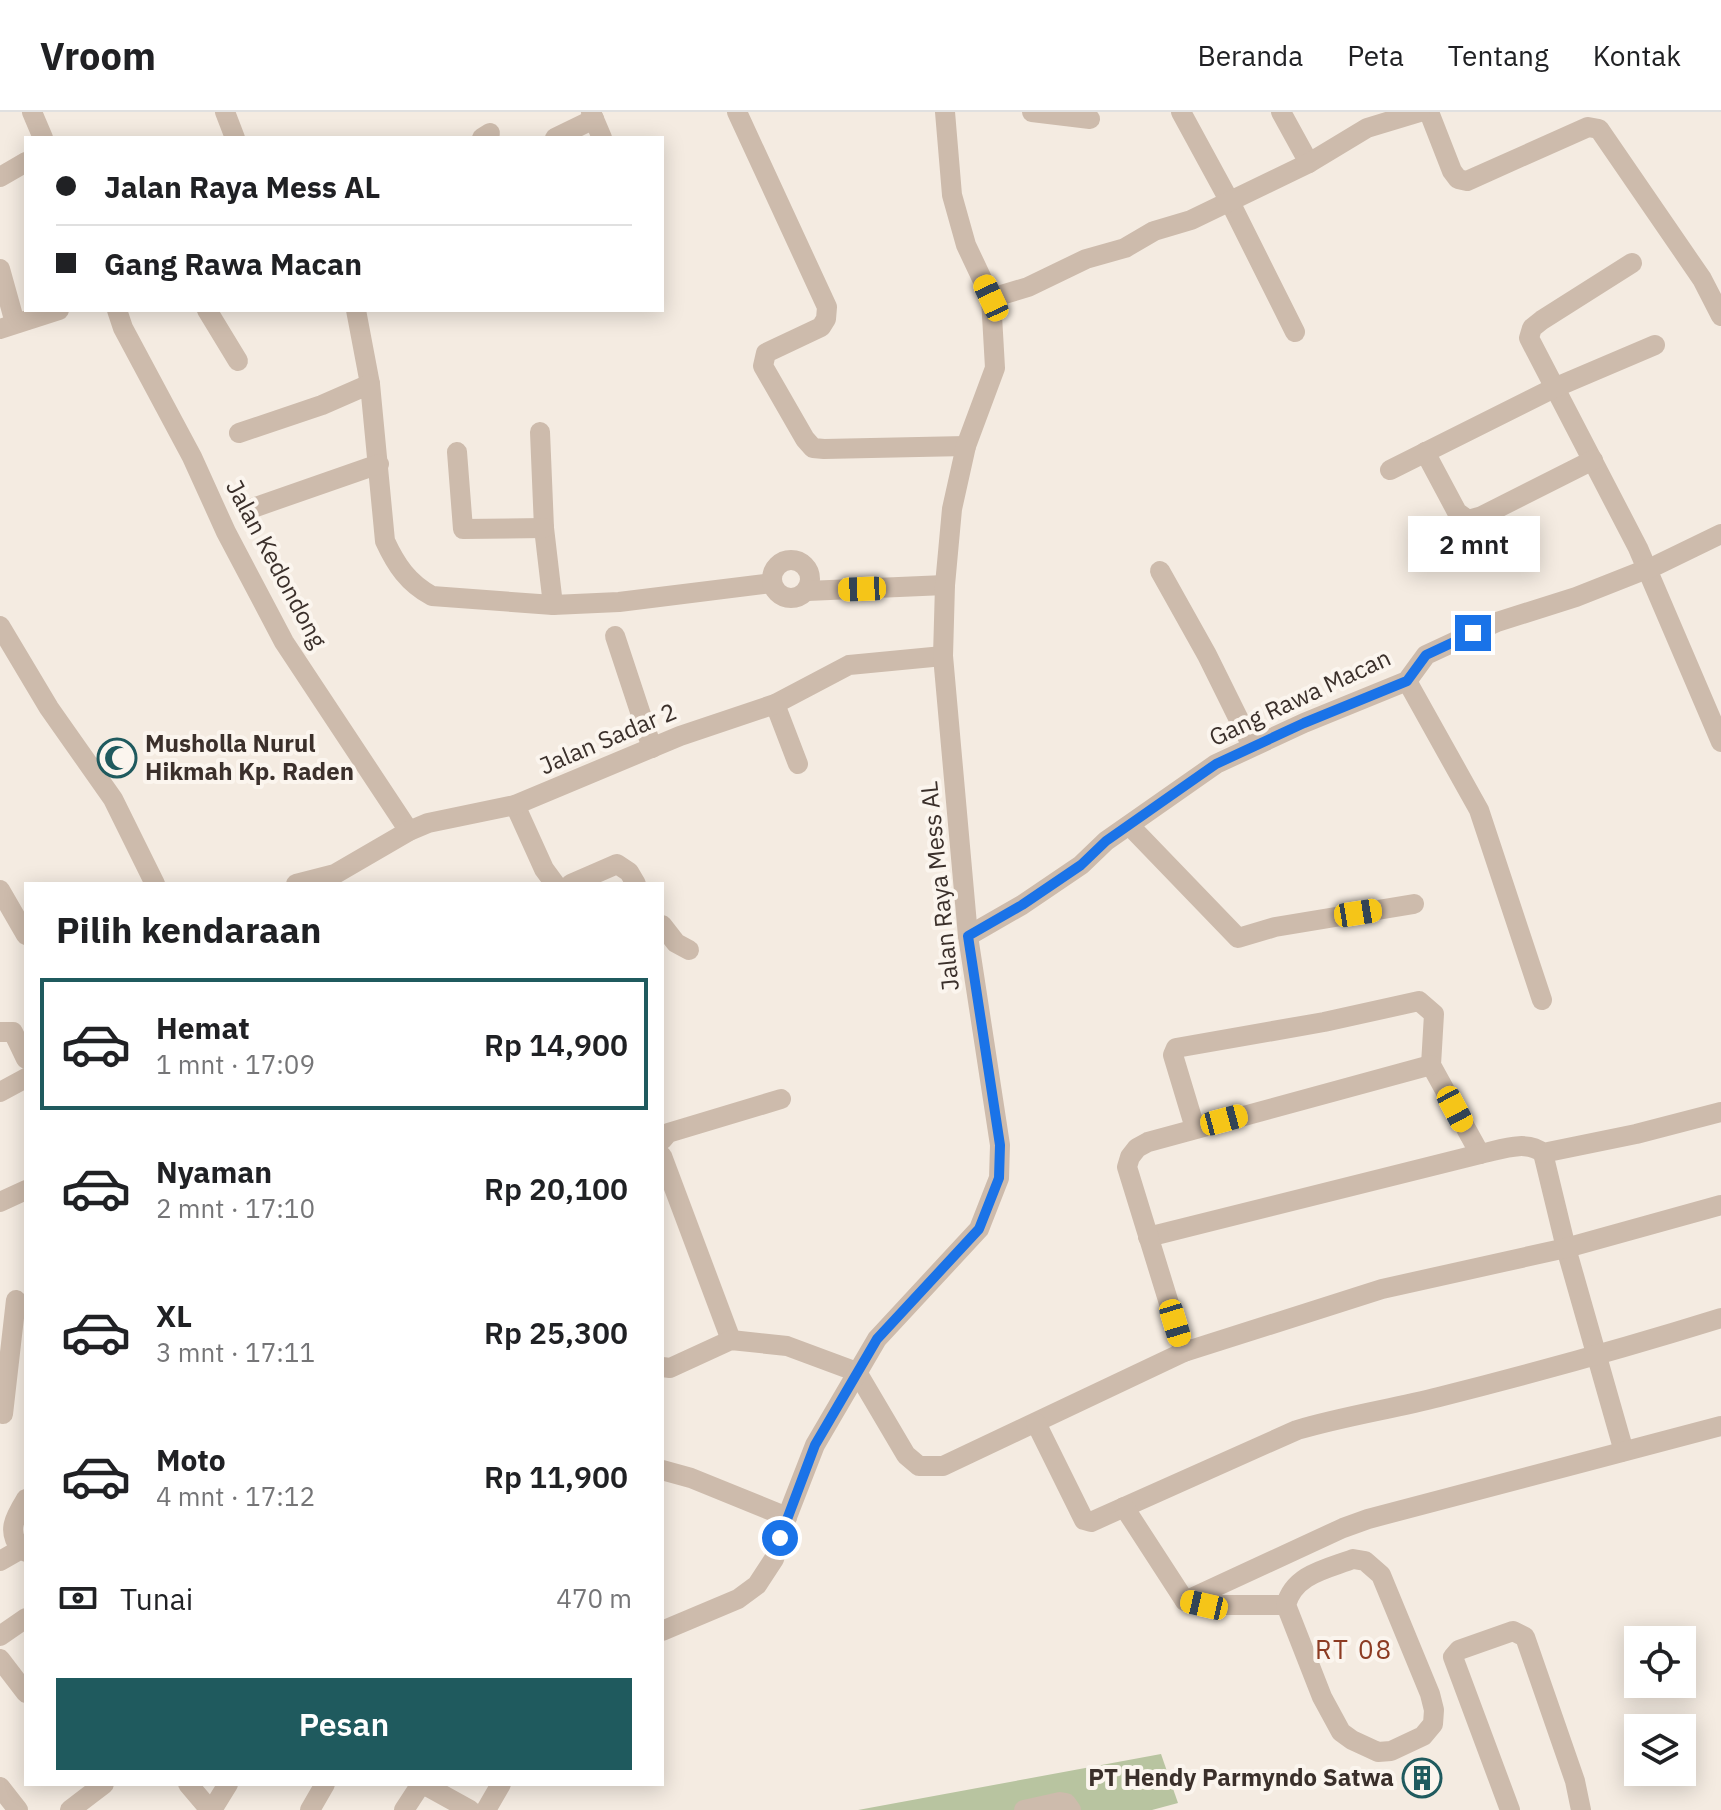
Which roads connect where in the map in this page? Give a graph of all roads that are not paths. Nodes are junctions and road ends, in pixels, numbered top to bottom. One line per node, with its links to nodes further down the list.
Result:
1 (225, 112): 11 (street)
2 (737, 112): 33 (street)
3 (945, 112): 19 (street, Jalan Raya Mess AL)
4 (1032, 112): 9 (street)
5 (1181, 112): 16 (street)
6 (1281, 112): 14 (street)
7 (1420, 112): 14 (street)
8 (1429, 112): 24 (street)
9 (1090, 119)
10 (596, 123): 12 (street)
11 (234, 136)
12 (560, 136)
13 (24, 163): 15 (street)
14 (1309, 163): 16 (street)
15 (0, 177)
16 (1230, 202): 19 (street); 26 (street)
17 (1632, 263): 30 (street)
18 (0, 269): 25 (street)
19 (991, 298): 33 (street, Jalan Raya Mess AL)
20 (53, 312): 25 (street)
21 (118, 312): 59 (street, Jalan Kedondong)
22 (208, 312): 28 (street)
23 (356, 312): 29 (street)
24 (1721, 316)
25 (8, 326)
26 (1295, 332)
27 (1655, 345): 30 (street)
28 (238, 361)
29 (370, 384): 32 (street); 37 (street)
30 (1554, 388): 35 (street); 36 (street)
31 (540, 432): 40 (street)
32 (239, 433)
33 (966, 446): 45 (street, Jalan Raya Mess AL)
34 (457, 452): 40 (street)
35 (1425, 452): 36 (street); 38 (street)
36 (1593, 460): 42 (street)
37 (379, 464): 39 (street); 47 (street)
38 (1390, 470)
39 (247, 510)
40 (544, 528): 47 (street)
41 (1721, 534): 42 (street, Gang Rawa Macan)
42 (1647, 569): 51 (street, Gang Rawa Macan); 53 (street)
43 (1160, 571): 54 (street)
44 (772, 583): 46 (street); 46 (street); 47 (street)
45 (945, 585): 46 (street); 50 (street, Jalan Raya Mess AL)
46 (807, 591)
47 (553, 605)
48 (0, 626): 60 (street)
49 (615, 636): 55 (street)
50 (943, 656): 52 (street, Jalan Sadar 2); 69 (street, Jalan Raya Mess AL)
51 (1407, 681): 54 (street, Gang Rawa Macan); 71 (street)
52 (775, 704): 55 (street, Jalan Sadar 2); 56 (street)
53 (1721, 742)
54 (1252, 746): 58 (street, Gang Rawa Macan)
55 (652, 748): 57 (street, Jalan Sadar 2)
56 (798, 764)
57 (515, 805): 59 (street, Jalan Sadar 2); 62 (street)
58 (1130, 826): 66 (street); 69 (street, Gang Rawa Macan)
59 (409, 831): 61 (street, Jalan Sadar 2)
60 (154, 882)
61 (304, 882)
62 (554, 882)
63 (576, 882): 64 (street)
64 (635, 882)
65 (1, 894): 68 (street)
66 (1414, 904)
67 (664, 928): 70 (street)
68 (24, 932)
69 (968, 936): 96 (street, Jalan Raya Mess AL)
70 (689, 950)
71 (1542, 1000)
72 (13, 1031): 73 (street)
73 (24, 1055)
74 (1431, 1065): 79 (street); 79 (street); 82 (street)
75 (24, 1079): 76 (street)
76 (0, 1092)
77 (781, 1099): 80 (street)
78 (1721, 1112): 81 (street)
79 (1195, 1128): 88 (street)
80 (664, 1138)
81 (1543, 1153): 82 (street); 89 (street)
82 (1480, 1154): 88 (street)
83 (664, 1170): 85 (street)
84 (24, 1191): 86 (street)
85 (668, 1197): 92 (street)
86 (0, 1202)
87 (1721, 1205): 89 (street)
88 (1148, 1237): 93 (street)
89 (1566, 1248): 93 (street); 94 (street)
90 (14, 1300): 97 (street)
91 (1721, 1318): 94 (street)
92 (731, 1340): 95 (street); 96 (street)
93 (1184, 1352): 98 (street)
94 (1595, 1356): 100 (street); 103 (street)
95 (664, 1367)
96 (857, 1372): 98 (street); 104 (street, Jalan Raya Mess AL)
97 (3, 1414)
98 (1036, 1423): 103 (street)
99 (1721, 1426): 100 (street)
100 (1621, 1452): 107 (street)
101 (664, 1471): 104 (street)
102 (24, 1502): 105 (street)
103 (1124, 1507): 107 (street)
104 (787, 1517): 110 (street, Jalan Raya Mess AL)
105 (23, 1550): 106 (street)
106 (0, 1561)
107 (1185, 1601): 108 (street)
108 (1286, 1605): 108 (street)
109 (24, 1619): 111 (street)
110 (664, 1630)
111 (0, 1636)
112 (0, 1659): 113 (street)
113 (24, 1690)
114 (190, 1786): 124 (street)
115 (227, 1786): 124 (street)
116 (324, 1786): 125 (street)
117 (421, 1786): 126 (street)
118 (426, 1786): 127 (street)
119 (500, 1786): 128 (street)
120 (0, 1787): 122 (street)
121 (99, 1792): 123 (street)
122 (18, 1810)
123 (70, 1810)
124 (211, 1810)
125 (310, 1810)
126 (404, 1810)
127 (470, 1810)
128 (486, 1810)
129 (1024, 1810): 130 (street)
130 (1071, 1810)
131 (1510, 1810): 132 (street)
132 (1581, 1810)

